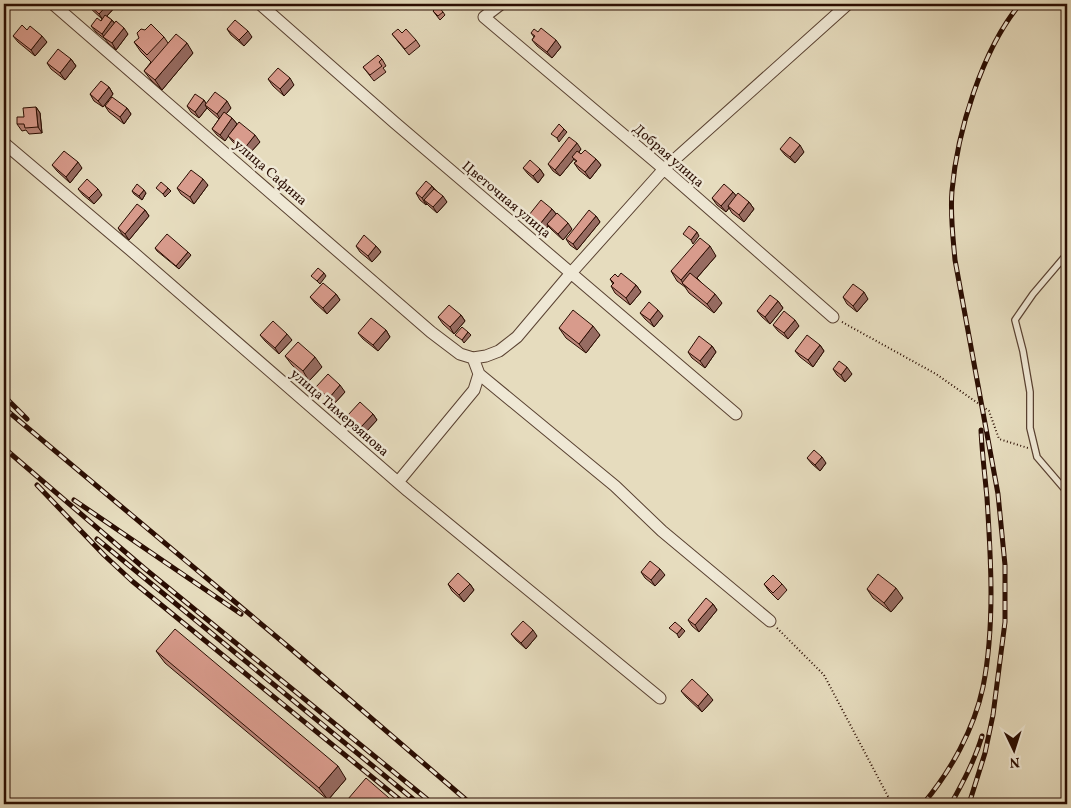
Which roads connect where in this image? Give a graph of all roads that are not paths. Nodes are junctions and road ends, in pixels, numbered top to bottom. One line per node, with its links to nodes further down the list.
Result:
1 (53, 4): 10 (street, улица Сафина)
2 (260, 4): 8 (street, Цветочная улица)
3 (501, 4): 6 (street, Добрая улица)
4 (848, 4): 6 (street)
5 (4, 143): 13 (street, улица Тимерзянова)
6 (664, 169): 8 (street); 9 (street, Добрая улица)
7 (1067, 254): 14 (lane)
8 (571, 273): 10 (street); 12 (street, Цветочная улица)
9 (833, 317)
10 (473, 358): 11 (street)
11 (479, 374): 13 (street); 15 (street)
12 (736, 414)
13 (398, 482): 16 (street, улица Тимерзянова)
14 (1067, 492)
15 (770, 621)
16 (660, 698)

